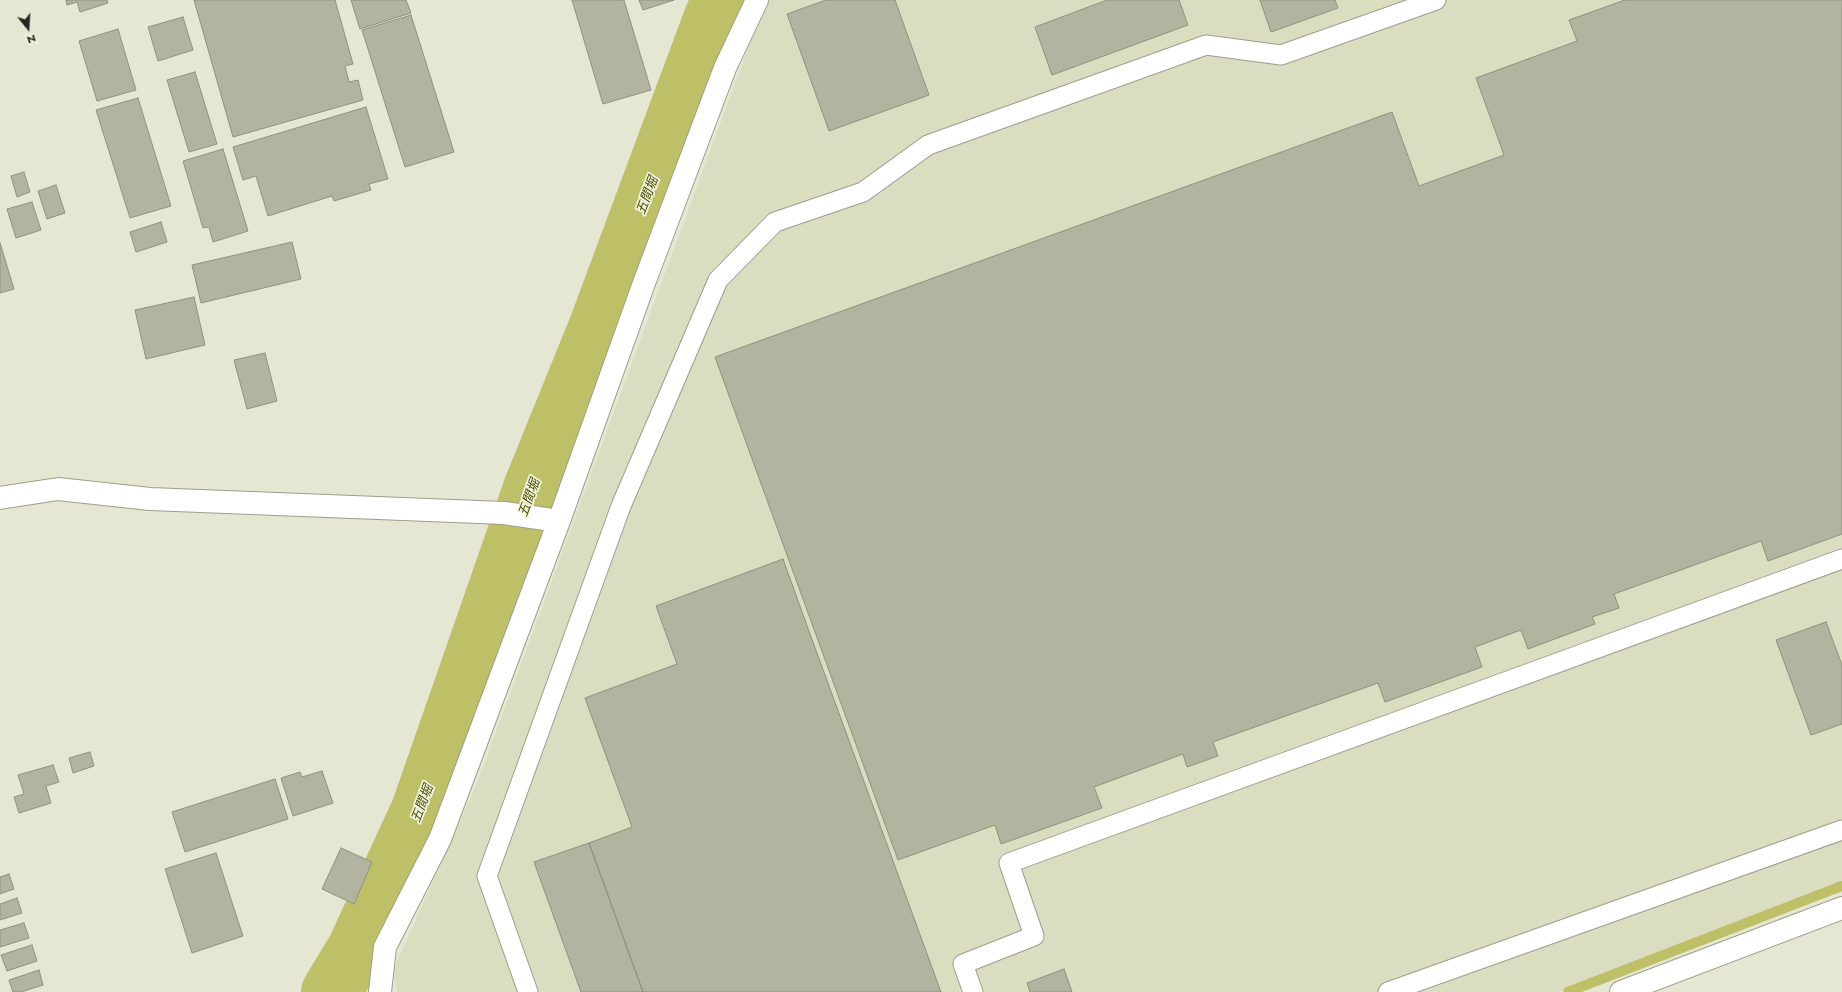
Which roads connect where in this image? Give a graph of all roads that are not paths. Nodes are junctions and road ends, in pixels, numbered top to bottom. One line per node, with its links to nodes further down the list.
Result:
1 (757, 0): 4 (street)
2 (1436, 0): 9 (lane)
3 (0, 498): 4 (street)
4 (559, 521): 8 (street)
5 (1842, 559): 10 (lane)
6 (1842, 830): 11 (lane)
7 (1842, 908): 12 (street)
8 (380, 992)
9 (528, 992)
10 (973, 992)
11 (1388, 992)
12 (1621, 992)

